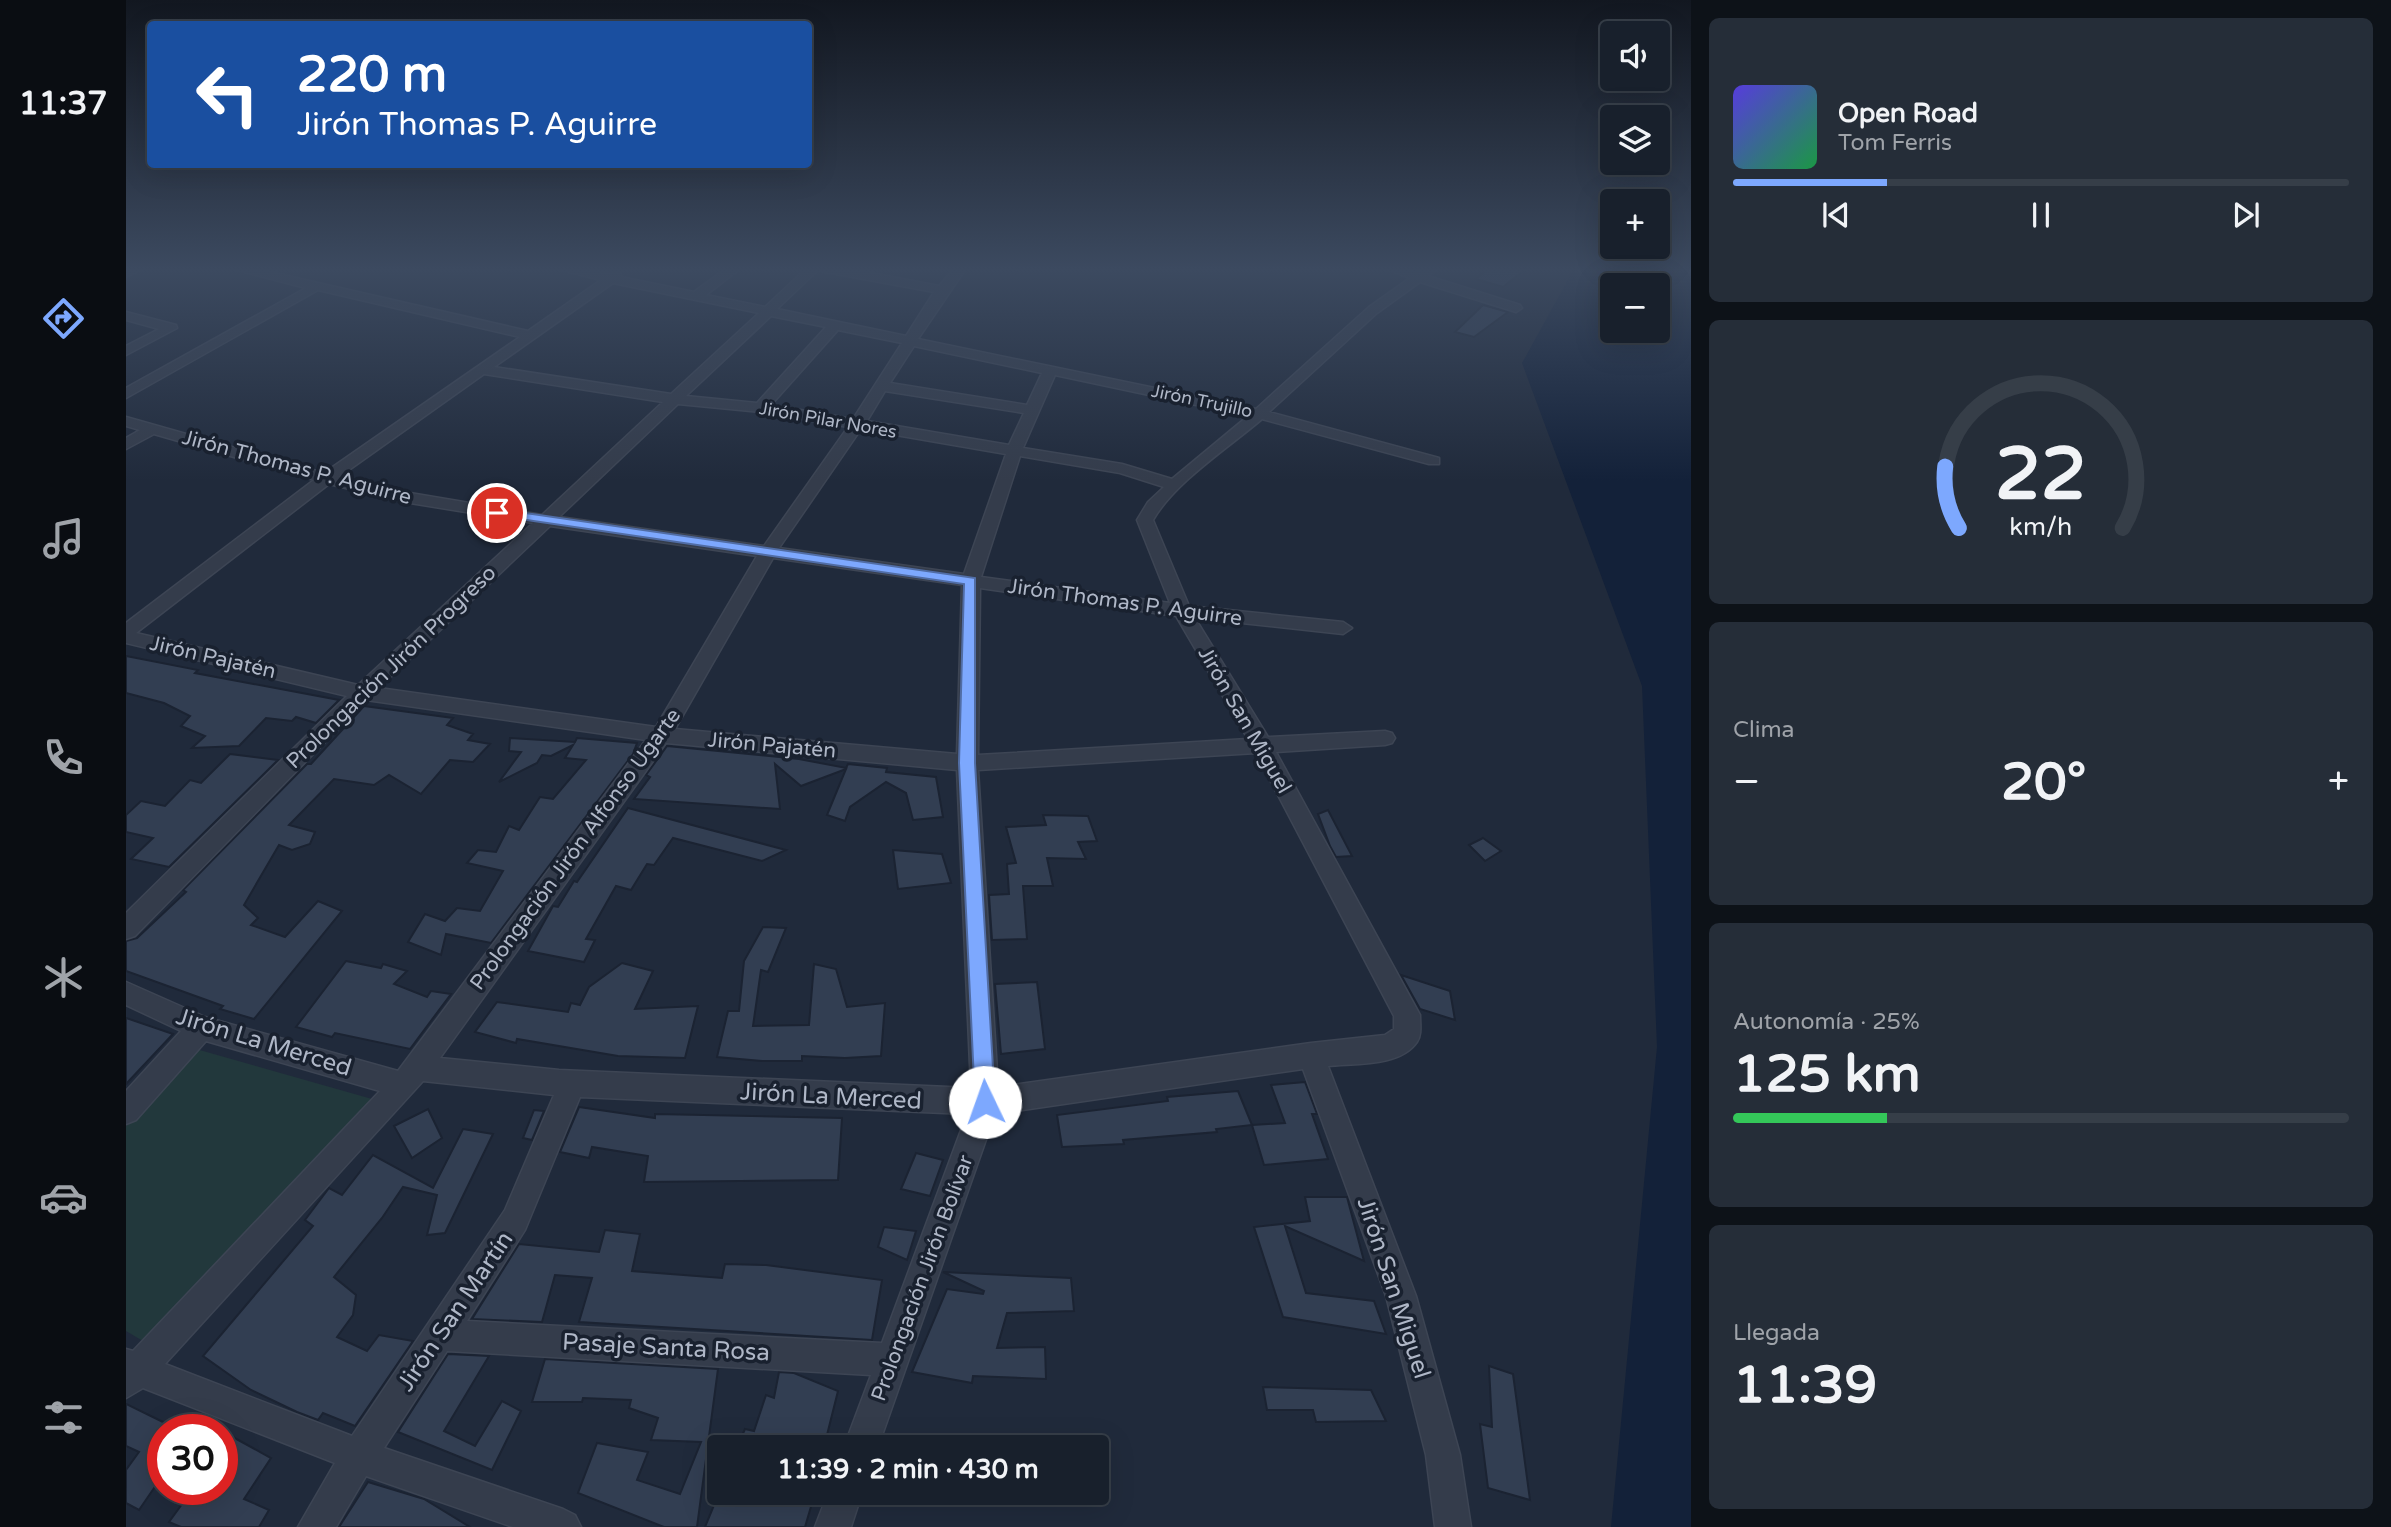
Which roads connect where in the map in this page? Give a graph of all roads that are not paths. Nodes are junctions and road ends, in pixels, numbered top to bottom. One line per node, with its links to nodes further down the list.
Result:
1 (151, 338): 9 (street)
2 (225, 338): 13 (street)
3 (525, 338): 11 (street)
4 (738, 338): 14 (street, Prolongación Jirón Progreso)
5 (823, 338): 15 (street)
6 (900, 338): 8 (street, Jirón Trujillo)
7 (1342, 338): 17 (street, Jirón San Miguel)
8 (909, 340): 10 (street, Jirón Trujillo); 12 (street, Prolongación Jirón Alfonso Ugarte)
9 (126, 351)
10 (1051, 368): 16 (street, Prolongación Jirón Bolívar); 17 (street, Jirón Trujillo)
11 (479, 369): 14 (street, Jirón Pilar Nores); 24 (street)
12 (881, 386): 16 (street); 19 (street, Prolongación Jirón Alfonso Ugarte)
13 (126, 394)
14 (673, 399): 15 (street, Jirón Pilar Nores); 26 (street, Prolongación Jirón Progreso)
15 (761, 408): 19 (street, Jirón Pilar Nores)
16 (1031, 410): 22 (street, Prolongación Jirón Bolívar)
17 (1259, 414): 23 (street, Jirón Trujillo); 25 (street, Jirón San Miguel)
18 (126, 421): 20 (street, Jirón Thomas P. Aguirre)
19 (856, 425): 22 (street, Jirón Pilar Nores); 27 (street, Prolongación Jirón Alfonso Ugarte)
20 (153, 428): 21 (street); 24 (street, Jirón Thomas P. Aguirre)
21 (126, 444)
22 (1014, 452): 25 (street, Jirón Pilar Nores); 28 (street, Prolongación Jirón Bolívar)
23 (1434, 461)
24 (326, 479): 26 (street, Jirón Thomas P. Aguirre); 31 (street)
25 (1175, 485): 29 (street, Jirón San Miguel)
26 (544, 520): 27 (street, Jirón Thomas P. Aguirre); 32 (street, Prolongación Jirón Progreso)
27 (768, 552): 28 (street, Jirón Thomas P. Aguirre); 33 (street, Prolongación Jirón Alfonso Ugarte)
28 (971, 581): 29 (street, Jirón Thomas P. Aguirre); 36 (street, Prolongación Jirón Bolívar)
29 (1182, 611): 30 (street, Jirón Thomas P. Aguirre); 35 (street, Jirón San Miguel)
30 (1343, 628)
31 (126, 635): 32 (street, Jirón Pajatén)
32 (362, 693): 33 (street, Jirón Pajatén); 37 (street, Prolongación Jirón Progreso)
33 (661, 735): 36 (street, Jirón Pajatén); 42 (street, Prolongación Jirón Alfonso Ugarte)
34 (1385, 738): 35 (street, Jirón Pajatén)
35 (1263, 747): 36 (street, Jirón Pajatén); 40 (street, Jirón San Miguel)
36 (967, 763): 44 (street, Prolongación Jirón Bolívar)
37 (126, 929)
38 (126, 993): 39 (street, Jirón La Merced)
39 (201, 1028): 42 (street, Jirón La Merced); 45 (street)
40 (1407, 1035): 41 (street, Jirón La Merced)
41 (1311, 1055): 44 (street, Jirón La Merced); 55 (street, Jirón San Miguel)
42 (410, 1077): 43 (street, Jirón La Merced); 48 (street, Prolongación Jirón Alfonso Ugarte)
43 (572, 1084): 44 (street, Jirón La Merced); 46 (street, Jirón San Martín)
44 (985, 1102): 47 (street, Prolongación Jirón Bolívar)
45 (126, 1111)
46 (439, 1335): 47 (street, Pasaje Santa Rosa); 50 (street, Jirón San Martín)
47 (893, 1360): 49 (street, Prolongación Jirón Bolívar)
48 (128, 1374): 50 (street)
49 (865, 1435)
50 (359, 1456): 52 (street, Jirón San Martín); 53 (street)
51 (841, 1505): 54 (street)
52 (316, 1527)
53 (563, 1527)
54 (833, 1527)
55 (1453, 1527)

